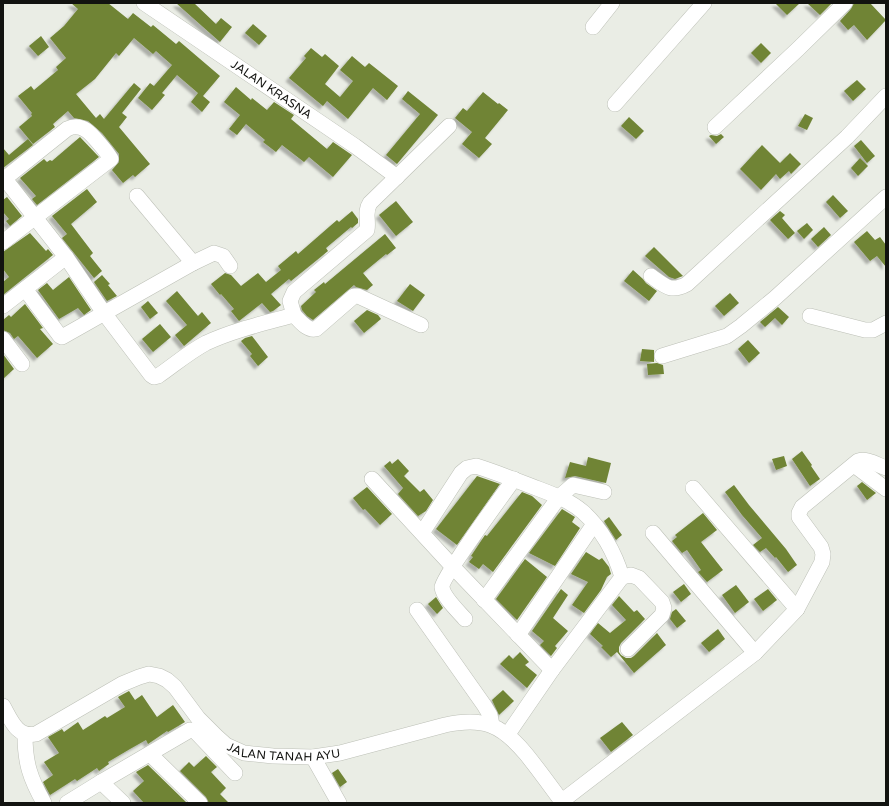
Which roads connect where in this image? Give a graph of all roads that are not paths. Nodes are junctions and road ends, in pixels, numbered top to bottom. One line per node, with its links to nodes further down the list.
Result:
1 (144, 3): 10 (street, JALAN KRASNA)
2 (612, 3): 5 (street)
3 (704, 3): 7 (street)
4 (845, 3): 9 (street)
5 (593, 27)
6 (886, 96): 19 (street)
7 (615, 104)
8 (449, 126): 10 (street)
9 (715, 126)
10 (397, 178): 23 (street)
11 (4, 180): 14 (street); 14 (street)
12 (137, 196): 17 (street)
13 (886, 197): 28 (street)
14 (35, 218): 15 (street); 16 (street)
15 (3, 242)
16 (66, 257): 20 (street); 22 (street)
17 (193, 263): 18 (street); 22 (street)
18 (230, 266)
19 (651, 276)
20 (25, 289): 21 (street); 22 (street)
21 (3, 306)
22 (104, 313): 23 (street)
23 (294, 315): 26 (street)
24 (810, 316): 25 (street)
25 (886, 323)
26 (421, 325)
27 (3, 339): 29 (street)
28 (662, 356)
29 (22, 364)
30 (854, 465): 31 (street); 35 (street); 44 (street)
31 (886, 468)
32 (372, 479): 39 (street)
33 (514, 479): 37 (street); 39 (street); 41 (street)
34 (693, 488): 44 (street)
35 (886, 489)
36 (604, 492): 37 (street)
37 (559, 497): 38 (street); 43 (street)
38 (594, 524): 42 (street); 47 (street)
39 (422, 533): 41 (street)
40 (653, 533): 49 (street)
41 (453, 567): 43 (street); 46 (street)
42 (622, 577): 48 (street); 50 (street)
43 (484, 600): 47 (street)
44 (797, 609): 49 (street)
45 (417, 610): 52 (street)
46 (465, 620)
47 (518, 635): 50 (street)
48 (628, 649)
49 (754, 653): 59 (street)
50 (552, 670): 53 (street)
51 (3, 706): 54 (street)
52 (492, 725): 53 (street, JALAN TANAH AYU); 56 (street, JALAN TANAH AYU)
53 (508, 734): 59 (street, JALAN TANAH AYU)
54 (25, 735): 56 (street, JALAN TANAH AYU); 60 (street)
55 (150, 754): 57 (street); 58 (street); 63 (street)
56 (313, 757): 64 (street)
57 (235, 773)
58 (101, 782): 61 (street); 62 (street)
59 (562, 802)
60 (44, 803)
61 (67, 803)
62 (123, 803)
63 (200, 803)
64 (339, 803)

